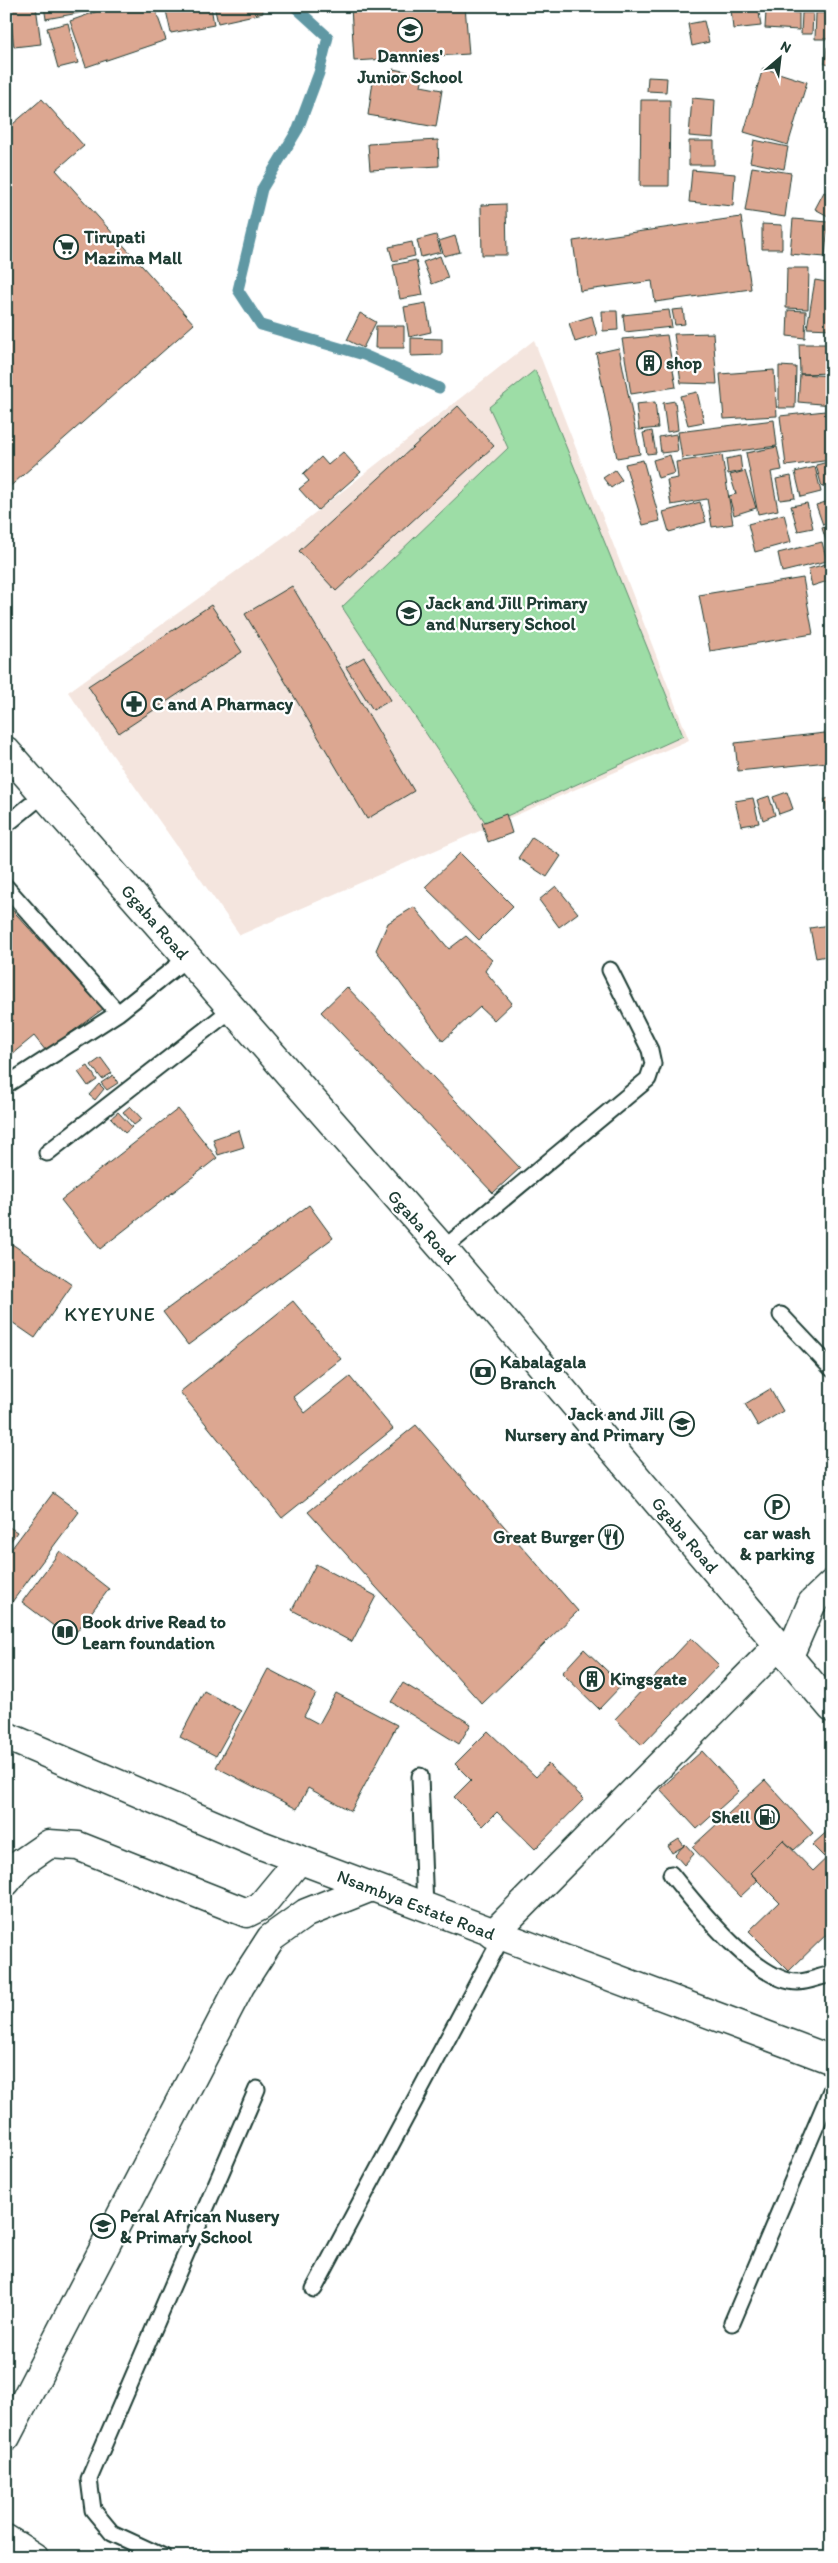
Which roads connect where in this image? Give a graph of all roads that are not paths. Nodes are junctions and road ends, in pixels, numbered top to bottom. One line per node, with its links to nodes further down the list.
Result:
1 (6, 751): 2 (street, Ggaba Road)
2 (44, 794): 3 (lane); 5 (street, Ggaba Road)
3 (6, 825)
4 (6, 887): 8 (lane)
5 (187, 958): 7 (street, Ggaba Road); 8 (lane)
6 (610, 970): 11 (lane)
7 (232, 1009): 10 (lane); 11 (street, Ggaba Road)
8 (118, 1013): 9 (lane)
9 (6, 1085)
10 (47, 1153)
11 (443, 1249): 15 (street, Ggaba Road)
12 (781, 1315): 13 (lane)
13 (832, 1369)
14 (832, 1584): 15 (street)
15 (783, 1651): 16 (street, Ggaba Road); 24 (street)
16 (832, 1708)
17 (6, 1736): 19 (street, Nsambya Estate Road)
18 (420, 1776): 23 (lane)
19 (299, 1860): 21 (street); 22 (street, Nsambya Estate Road)
20 (671, 1874): 25 (lane)
21 (6, 1882)
22 (369, 1888): 23 (street, Nsambya Estate Road); 31 (street)
23 (425, 1909): 24 (street, Nsambya Estate Road)
24 (498, 1936): 26 (street, Nsambya Estate Road); 29 (lane)
25 (832, 1974)
26 (832, 2060)
27 (832, 2088): 30 (lane)
28 (257, 2089): 34 (lane)
29 (314, 2289)
30 (732, 2323)
31 (6, 2438)
32 (6, 2539): 33 (street)
33 (34, 2557)
34 (164, 2557)

